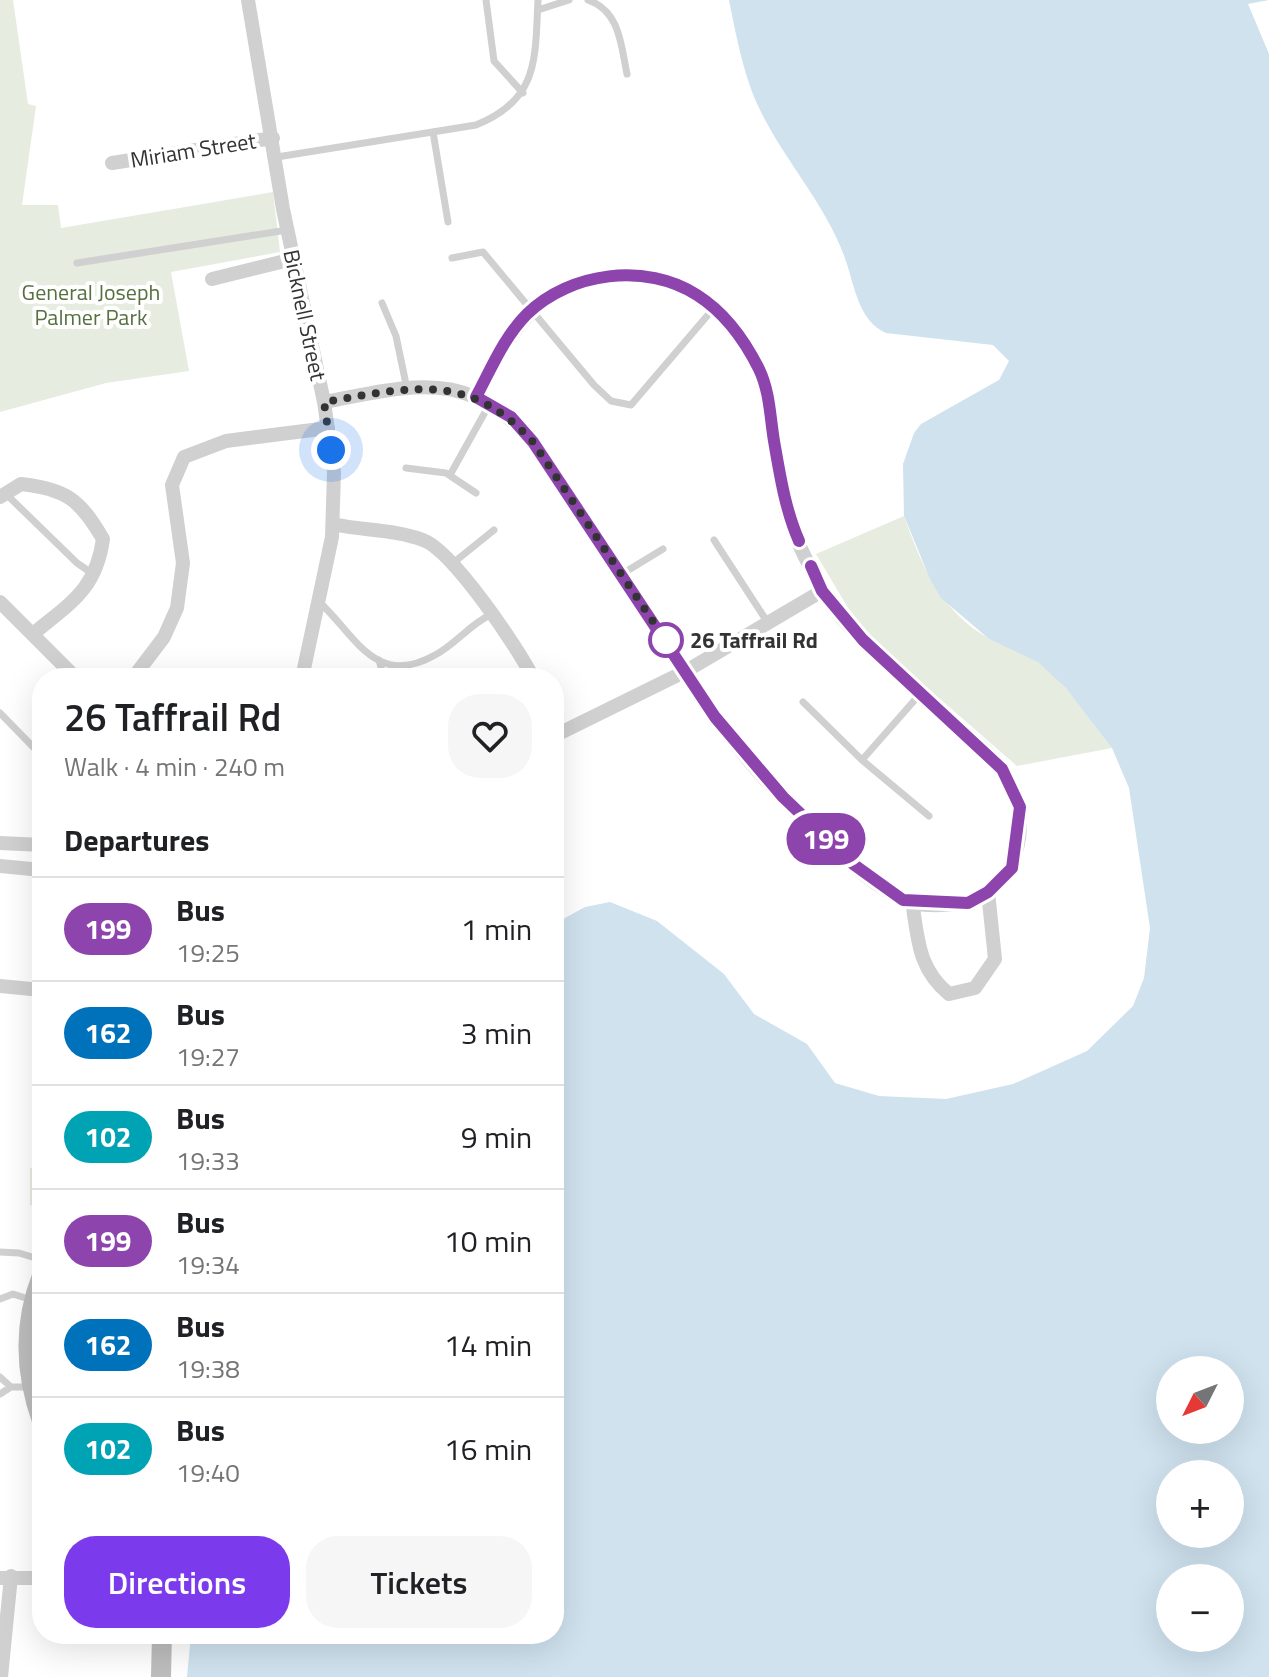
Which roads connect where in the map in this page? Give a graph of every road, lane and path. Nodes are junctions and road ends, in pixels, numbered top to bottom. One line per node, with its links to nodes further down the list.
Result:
1 (248, 0): 10 (street, Bicknell Street)
2 (486, 0): 8 (lane)
3 (538, 0): 6 (lane)
4 (569, 0): 6 (lane)
5 (588, 0): 7 (lane)
6 (538, 10): 8 (lane)
7 (627, 74)
8 (523, 93): 9 (lane)
9 (433, 132): 11 (lane); 13 (lane)
10 (273, 138): 11 (street, Bicknell Street); 12 (street, Miriam Street)
11 (277, 157): 14 (street, Bicknell Street)
12 (112, 163)
13 (448, 222)
14 (287, 230): 16 (street, Bicknell Street); 17 (lane)
15 (452, 258): 21 (lane)
16 (293, 259): 18 (street); 24 (street, Bicknell Street)
17 (77, 263)
18 (212, 279)
19 (382, 303): 22 (lane)
20 (713, 309): 21 (street); 21 (lane); 37 (street)
21 (531, 312): 23 (street)
22 (407, 389): 23 (street); 24 (street)
23 (483, 401): 27 (lane); 35 (street)
24 (324, 402): 25 (street, Bicknell Street)
25 (328, 428): 30 (street, Bicknell Street); 45 (street)
26 (406, 468): 27 (lane)
27 (450, 475): 28 (lane)
28 (476, 493)
29 (3, 495): 36 (lane); 36 (street)
30 (333, 524): 34 (street); 38 (street, Bicknell Street)
31 (494, 530): 34 (lane)
32 (714, 540): 41 (lane)
33 (663, 549): 35 (lane)
34 (453, 563): 40 (street)
35 (622, 574): 49 (street)
36 (94, 575): 42 (street)
37 (822, 591): 41 (street); 50 (street)
38 (318, 601): 43 (lane); 46 (street, Bicknell Street)
39 (0, 602): 42 (street)
40 (490, 615): 43 (lane); 48 (street)
41 (768, 623): 49 (street)
42 (33, 634): 44 (street)
43 (379, 660): 47 (lane)
44 (66, 668)
45 (141, 668)
46 (304, 668)
47 (381, 668)
48 (526, 668)
49 (686, 671): 53 (street); 62 (street)
50 (921, 693): 55 (lane); 61 (street)
51 (803, 702): 55 (lane)
52 (0, 713): 54 (lane)
53 (564, 725)
54 (32, 746)
55 (862, 760): 56 (lane)
56 (929, 816)
57 (0, 843): 58 (street)
58 (32, 845)
59 (0, 866): 60 (street)
60 (32, 869)
61 (988, 892): 62 (street); 62 (street)
62 (912, 901)
63 (0, 986): 64 (street)
64 (32, 989)
65 (0, 1252): 66 (lane)
66 (32, 1257)
67 (0, 1299): 68 (lane)
68 (32, 1299)
69 (32, 1314): 71 (street)
70 (0, 1377): 71 (lane)
71 (21, 1387): 72 (lane); 73 (street)
72 (0, 1394)
73 (32, 1405)
74 (5, 1577): 75 (street); 77 (street)
75 (32, 1578)
76 (162, 1644): 78 (street)
77 (1, 1677)
78 (161, 1677)

